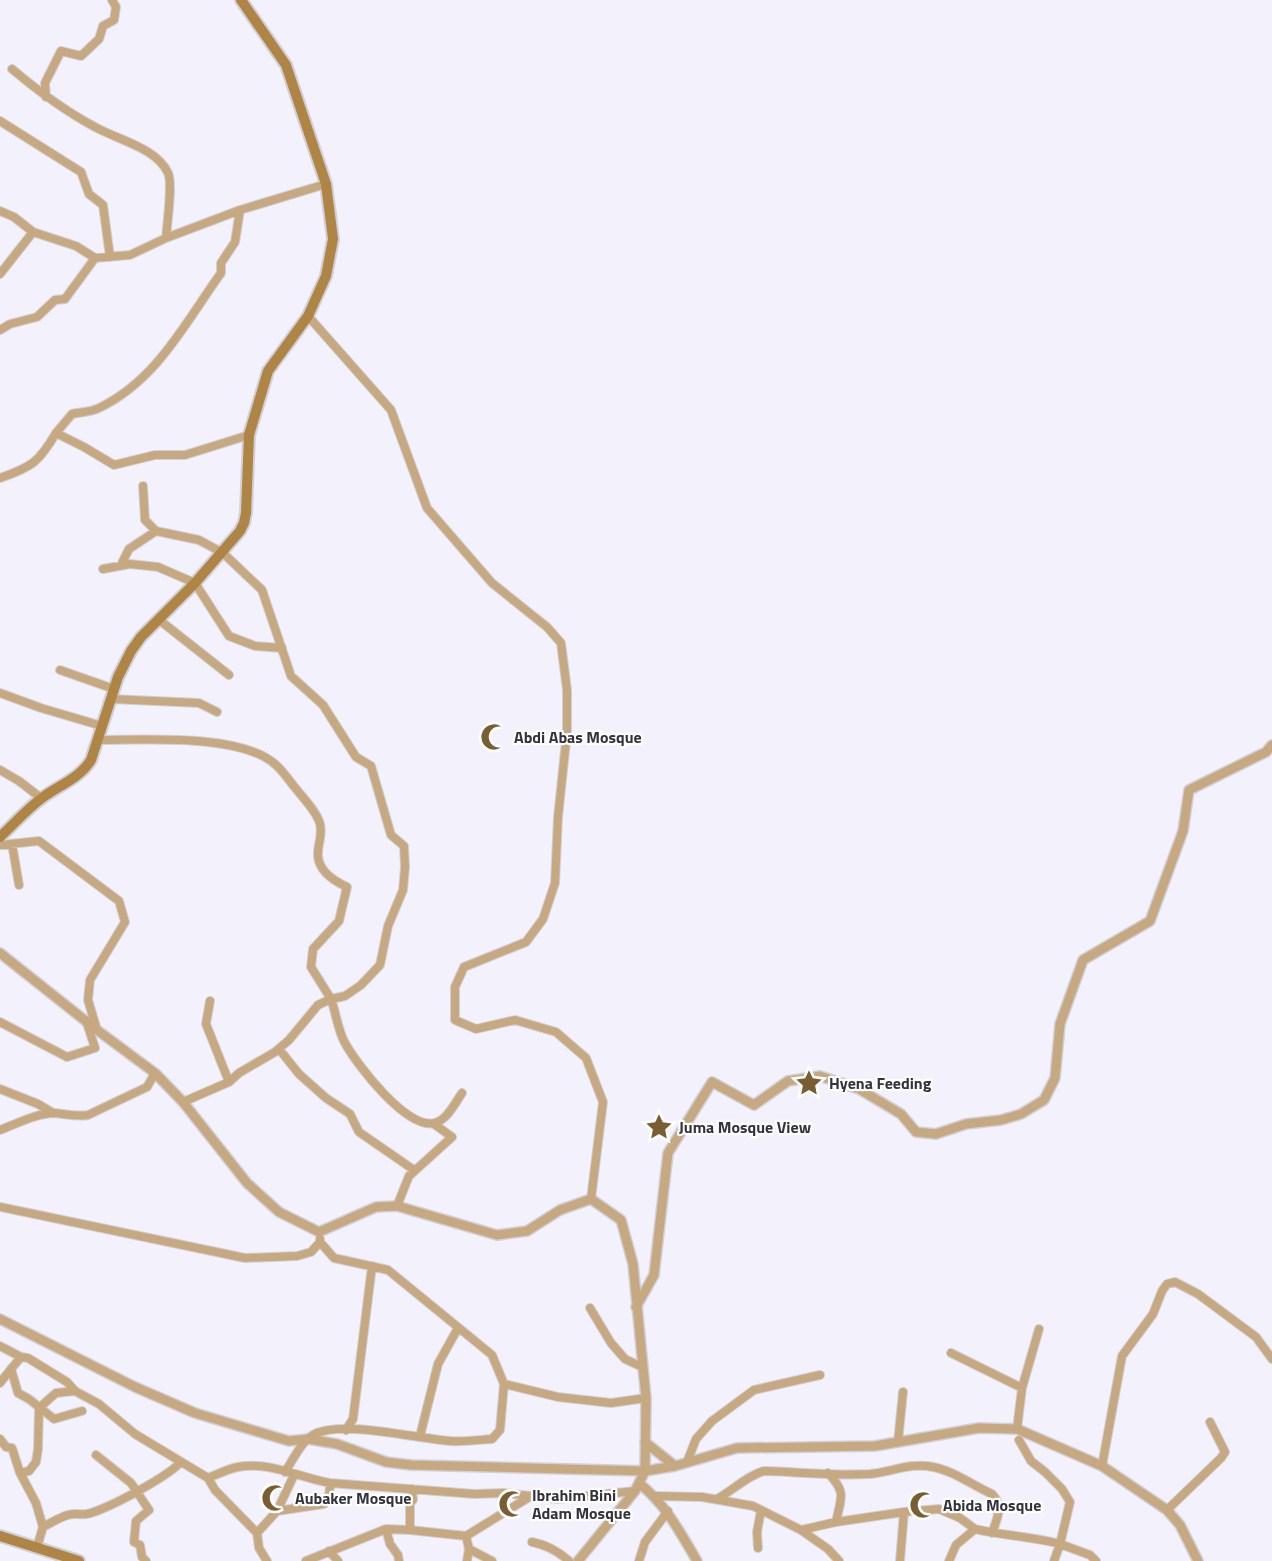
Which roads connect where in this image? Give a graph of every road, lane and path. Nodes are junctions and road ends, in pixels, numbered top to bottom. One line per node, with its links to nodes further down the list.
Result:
1 (112, 0): 4 (street)
2 (241, 0): 6 (main road)
3 (12, 69): 4 (street)
4 (46, 97): 10 (street)
5 (0, 121): 11 (street)
6 (326, 184): 7 (street); 14 (main road)
7 (240, 210): 10 (street); 16 (street)
8 (0, 211): 9 (street)
9 (33, 232): 12 (street); 13 (street)
10 (166, 237): 11 (street)
11 (111, 257): 12 (street)
12 (95, 258): 15 (street)
13 (0, 274)
14 (308, 316): 17 (main road); 57 (street)
15 (0, 330)
16 (56, 433): 17 (street); 18 (street)
17 (249, 435): 21 (main road)
18 (0, 478)
19 (143, 486): 20 (street)
20 (156, 531): 21 (street); 22 (street)
21 (223, 553): 24 (main road); 26 (street)
22 (121, 565): 23 (street); 24 (street)
23 (103, 569)
24 (195, 583): 25 (main road); 26 (street)
25 (158, 619): 28 (street); 30 (main road)
26 (282, 648): 42 (street)
27 (60, 670): 30 (street)
28 (229, 675)
29 (0, 693): 32 (street)
30 (113, 694): 31 (street); 32 (main road)
31 (217, 712)
32 (102, 726): 33 (main road)
33 (97, 740): 36 (main road); 42 (street)
34 (1272, 745): 63 (street)
35 (0, 770): 36 (street)
36 (41, 798): 37 (main road)
37 (0, 837)
38 (12, 844): 39 (street); 40 (street); 46 (street)
39 (0, 845)
40 (18, 885)
41 (0, 953): 44 (street)
42 (331, 999): 47 (street); 54 (street)
43 (210, 1001): 49 (street)
44 (86, 1020): 45 (street); 46 (street)
45 (0, 1022)
46 (97, 1030): 48 (street)
47 (279, 1048): 49 (street); 56 (street)
48 (155, 1073): 52 (street); 53 (street)
49 (229, 1082): 52 (street)
50 (0, 1089): 53 (street)
51 (462, 1093): 54 (street)
52 (183, 1102): 60 (street)
53 (52, 1113): 55 (street)
54 (434, 1124): 56 (street)
55 (0, 1130)
56 (414, 1170): 58 (street)
57 (591, 1199): 58 (street); 63 (street)
58 (397, 1206): 60 (street)
59 (0, 1208): 61 (street)
60 (319, 1232): 61 (street)
61 (320, 1242): 62 (street)
62 (372, 1266): 66 (street); 85 (street)
63 (636, 1307): 72 (street)
64 (590, 1308): 72 (street)
65 (0, 1319): 88 (street)
66 (458, 1328): 76 (street); 86 (street)
67 (1039, 1329): 77 (street)
68 (0, 1346): 70 (street)
69 (951, 1353): 77 (street)
70 (21, 1357): 73 (street); 78 (street)
71 (1272, 1359): 96 (street)
72 (642, 1367): 80 (street)
73 (11, 1369): 75 (street); 81 (street)
74 (820, 1375): 93 (street)
75 (0, 1383)
76 (504, 1384): 80 (street); 86 (street)
77 (1022, 1388): 84 (street)
78 (75, 1391): 81 (street); 94 (street)
79 (903, 1392): 91 (street)
80 (646, 1398): 90 (street)
81 (39, 1408): 82 (street); 99 (street)
82 (82, 1411)
83 (1210, 1422): 111 (street)
84 (1017, 1429): 91 (street); 96 (street)
85 (346, 1430): 86 (street); 88 (street)
86 (420, 1436)
87 (0, 1439): 99 (street)
88 (308, 1439): 97 (street); 98 (street)
89 (1019, 1440): 126 (street)
90 (645, 1442): 95 (street); 97 (street)
91 (898, 1442): 93 (street)
92 (96, 1455): 106 (street)
93 (687, 1462): 95 (street)
94 (180, 1463): 102 (street); 106 (street)
95 (675, 1466): 97 (street)
96 (1102, 1466): 111 (street)
97 (645, 1471): 104 (street)
98 (285, 1472): 101 (street); 102 (street)
99 (20, 1473): 116 (street)
100 (828, 1473): 109 (street); 115 (street); 122 (street)
101 (294, 1475): 103 (street); 112 (street)
102 (208, 1478): 121 (street)
103 (330, 1483): 105 (street); 112 (street)
104 (638, 1488): 107 (street); 108 (street); 140 (street)
105 (412, 1489): 107 (street); 119 (street)
106 (136, 1492): 116 (street); 132 (street)
107 (531, 1496): 124 (street)
108 (654, 1496): 109 (street); 113 (street)
109 (717, 1499): 110 (street)
110 (760, 1510): 120 (street); 128 (street)
111 (1167, 1510): 148 (street)
112 (277, 1511): 121 (street)
113 (668, 1511): 141 (street); 142 (street)
114 (903, 1512): 115 (street); 118 (street); 144 (street)
115 (836, 1522): 120 (street)
116 (43, 1527): 127 (street)
117 (386, 1529): 119 (street); 130 (street); 136 (street)
118 (975, 1529): 122 (street); 145 (street)
119 (410, 1530): 124 (street)
120 (801, 1530): 143 (street)
121 (257, 1533): 133 (street)
122 (992, 1533): 126 (street)
123 (0, 1536): 127 (main road)
124 (466, 1536): 129 (street)
125 (532, 1542): 139 (street)
126 (1060, 1544): 146 (street); 147 (street)
127 (37, 1546): 131 (main road)
128 (758, 1548)
129 (469, 1549): 137 (street); 138 (street)
130 (329, 1551): 134 (street); 135 (street)
131 (79, 1561)
132 (146, 1561)
133 (267, 1561)
134 (306, 1561)
135 (338, 1561)
136 (399, 1561)
137 (467, 1561)
138 (492, 1561)
139 (569, 1561)
140 (578, 1561)
141 (639, 1561)
142 (697, 1561)
143 (839, 1561)
144 (900, 1561)
145 (949, 1561)
146 (1054, 1561)
147 (1096, 1561)
148 (1198, 1561)

